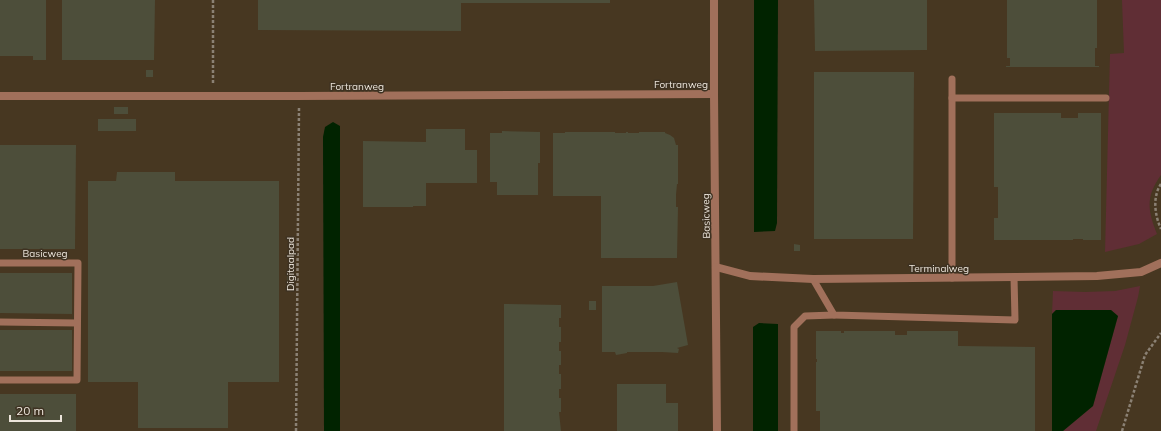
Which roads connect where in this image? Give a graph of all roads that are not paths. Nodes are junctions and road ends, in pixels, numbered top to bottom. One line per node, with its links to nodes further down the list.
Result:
1 (714, 0): 3 (street, Basicweg)
2 (952, 79): 5 (lane)
3 (714, 94): 4 (street, Fortranweg); 9 (street, Basicweg)
4 (0, 96)
5 (952, 98): 6 (lane); 11 (lane)
6 (1106, 98)
7 (0, 263): 15 (lane, Basicweg)
8 (1161, 263): 10 (street, Terminalweg)
9 (716, 267): 12 (street, Terminalweg); 17 (street, Basicweg)
10 (1014, 277): 11 (street, Terminalweg); 13 (lane)
11 (952, 278): 12 (street, Terminalweg)
12 (813, 279): 13 (lane)
13 (834, 315): 18 (lane)
14 (0, 322): 15 (lane)
15 (78, 322): 16 (lane, Basicweg)
16 (0, 380)
17 (717, 431)
18 (794, 431)

